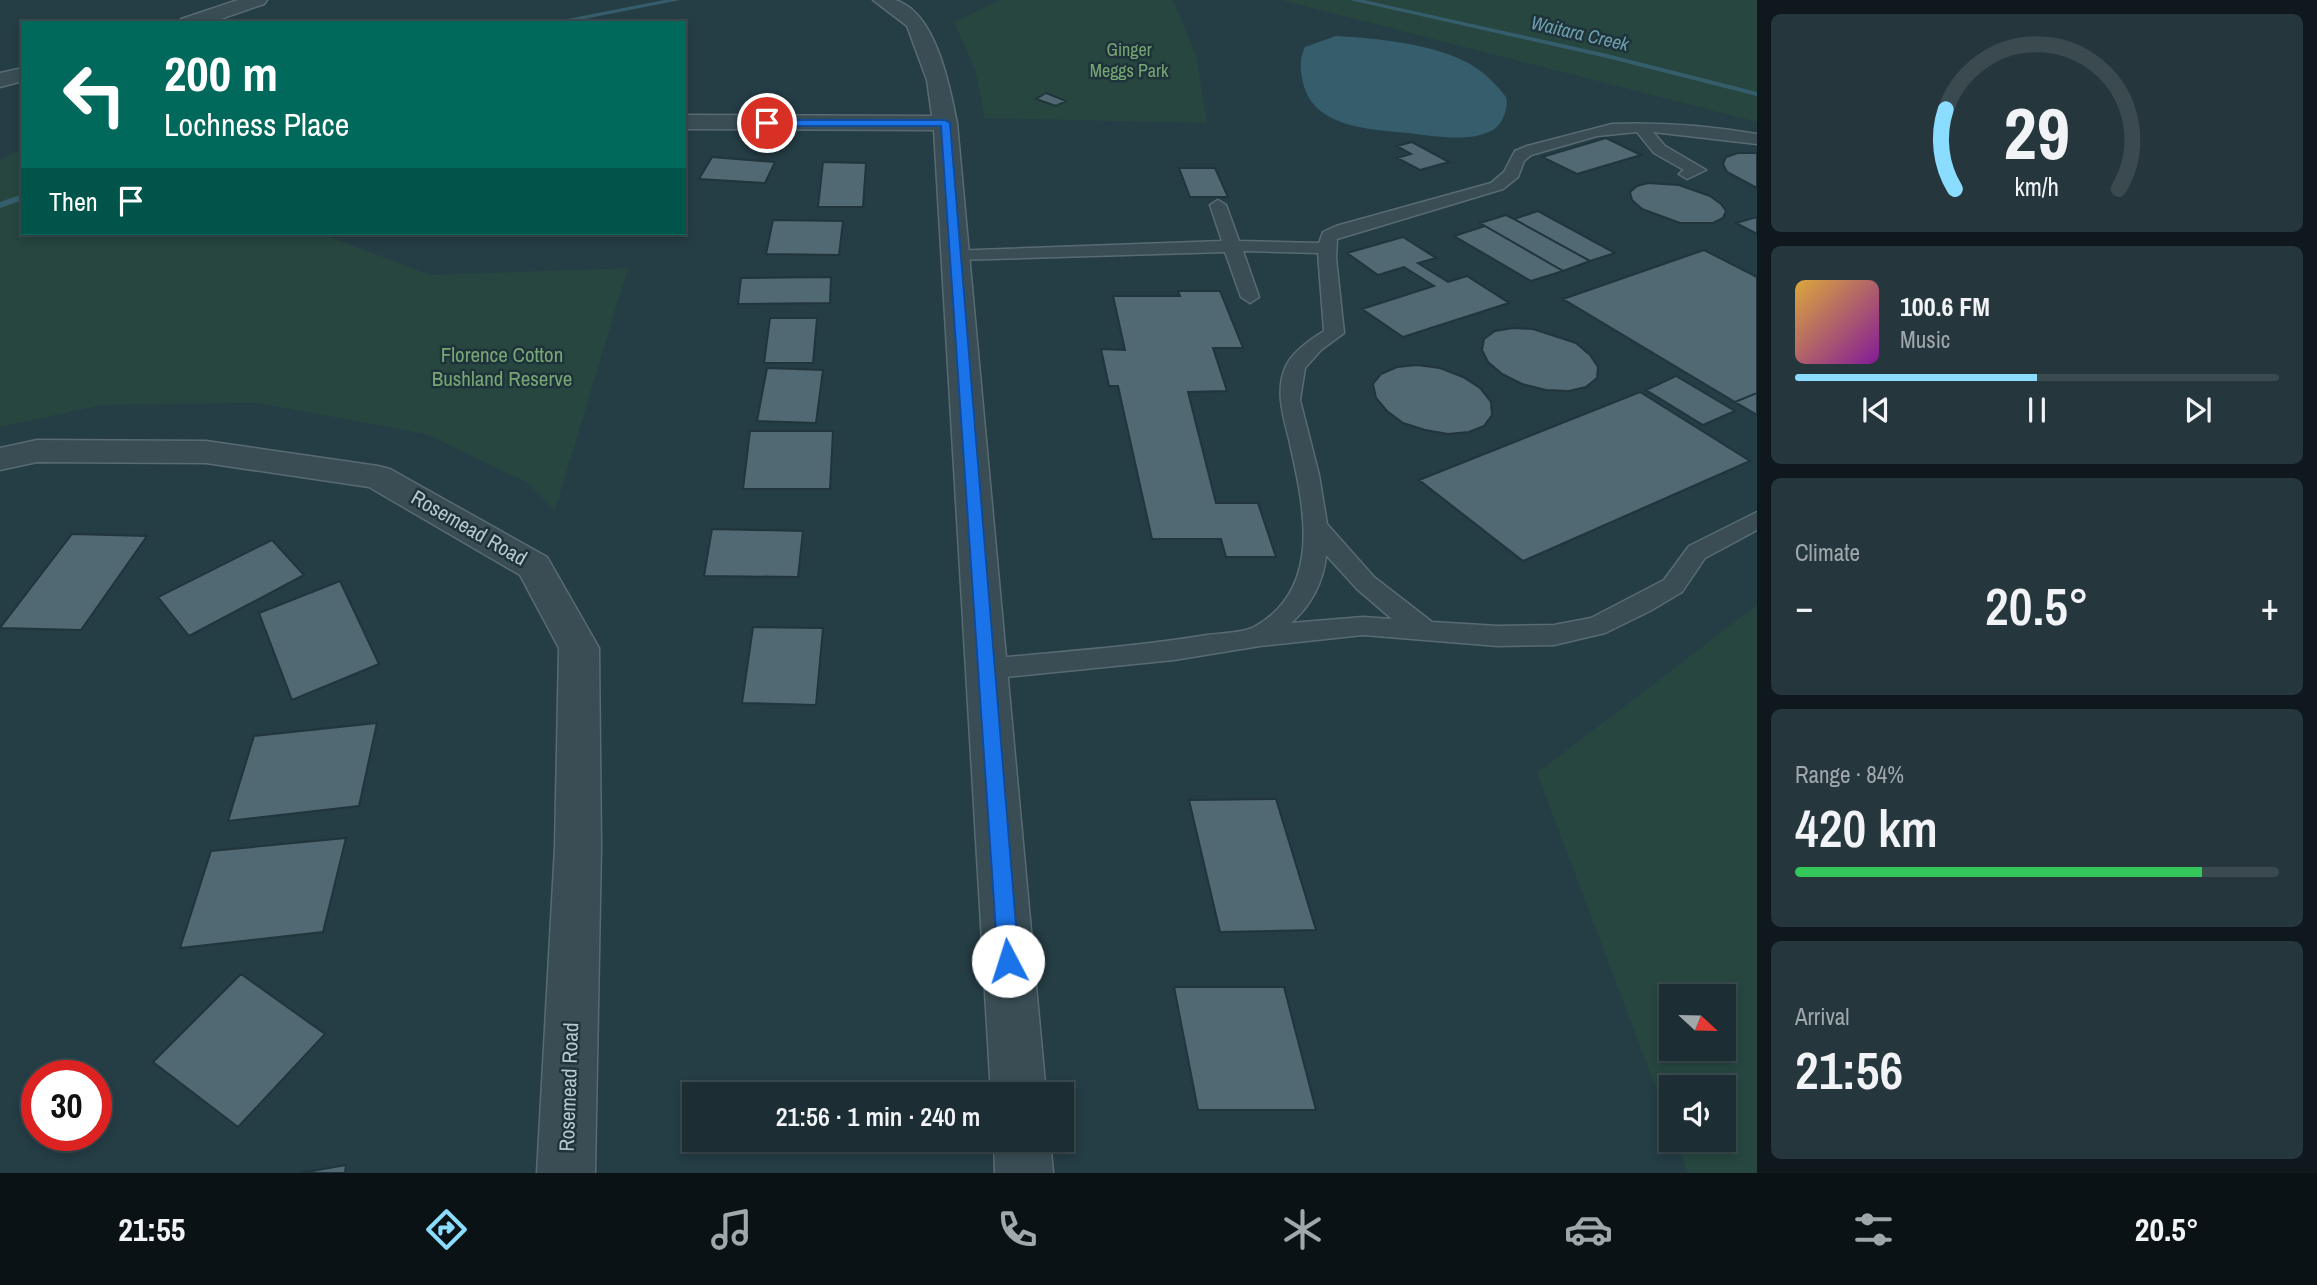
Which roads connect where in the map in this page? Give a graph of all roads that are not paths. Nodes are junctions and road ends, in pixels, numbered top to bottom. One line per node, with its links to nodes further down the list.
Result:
1 (257, 0): 3 (street)
2 (883, 0): 7 (street)
3 (194, 21)
4 (21, 75): 5 (street)
5 (0, 80)
6 (686, 122): 7 (street)
7 (945, 123): 14 (street)
8 (1643, 130): 9 (lane); 10 (lane); 13 (lane)
9 (1757, 139)
10 (1687, 174)
11 (1218, 205): 12 (lane)
12 (1234, 246): 13 (lane); 14 (lane); 15 (lane)
13 (1326, 248): 18 (lane)
14 (955, 255): 21 (street)
15 (1250, 297)
16 (0, 459): 24 (street, Rosemead Road)
17 (1757, 520): 19 (lane)
18 (1316, 525): 19 (lane); 20 (lane)
19 (1425, 630): 20 (lane)
20 (1260, 636): 21 (lane)
21 (985, 669): 22 (street)
22 (1018, 1082)
23 (1023, 1152): 25 (street)
24 (566, 1173)
25 (1024, 1173)

